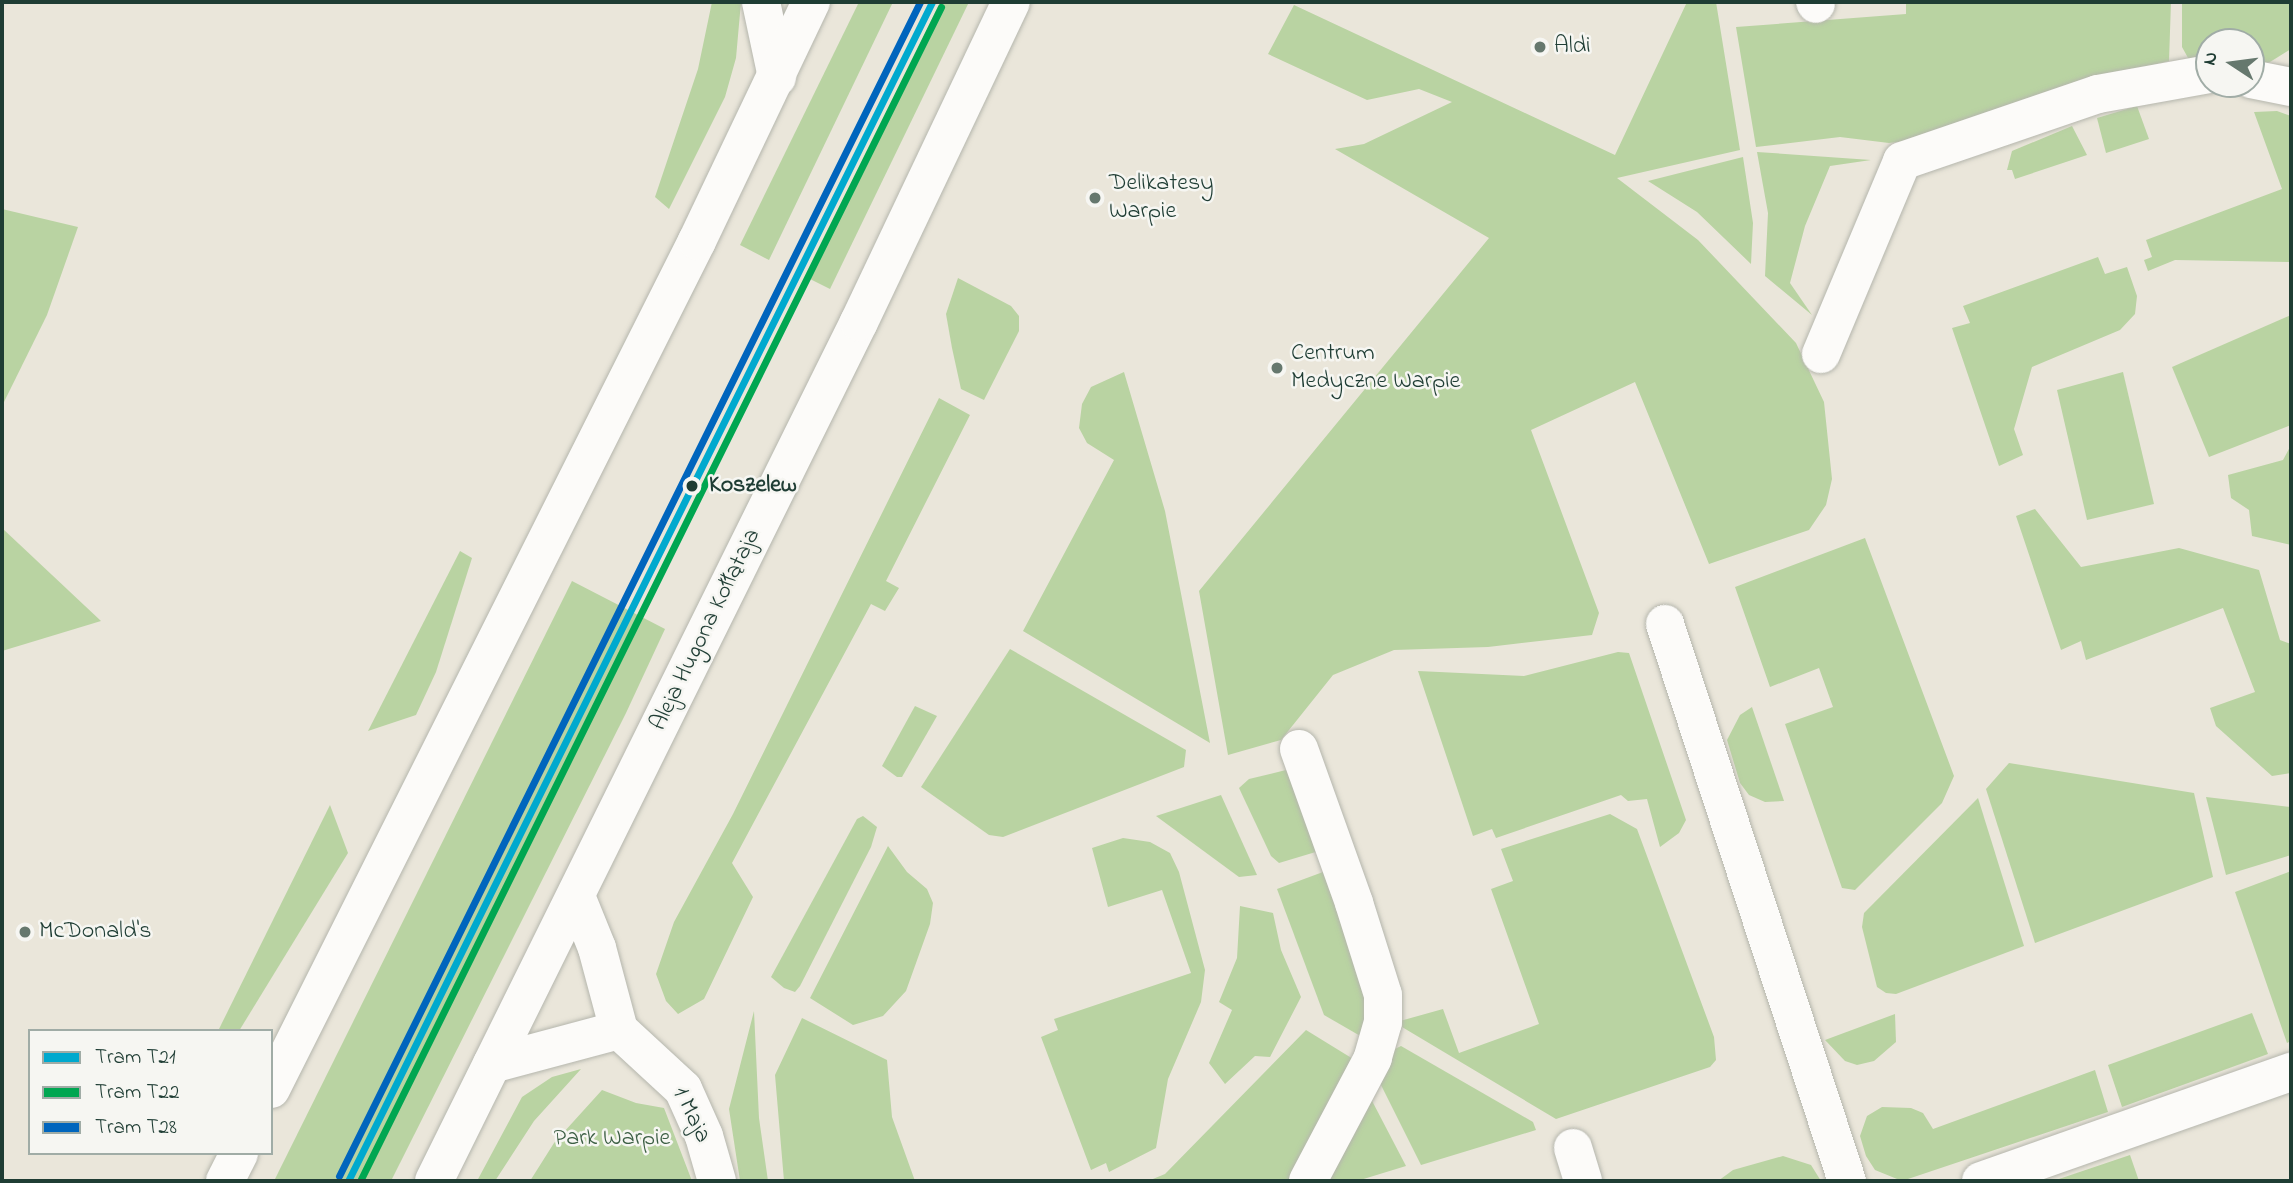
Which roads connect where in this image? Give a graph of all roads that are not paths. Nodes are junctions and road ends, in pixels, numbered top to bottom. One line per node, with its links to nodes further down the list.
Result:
1 (761, 2): 4 (main road)
2 (811, 2): 4 (main road)
3 (1012, 2): 11 (main road, Aleja Hugona Kołłątaja)
4 (777, 77): 15 (main road)
5 (2195, 77): 8 (main road)
6 (2265, 82): 7 (main road)
7 (2291, 87)
8 (1821, 354)
9 (1665, 624): 21 (main road)
10 (1299, 749): 20 (main road)
11 (576, 896): 12 (main road); 13 (main road, Aleja Hugona Kołłątaja)
12 (619, 1030): 13 (main road); 19 (main road, 1 Maja)
13 (492, 1064): 18 (main road, Aleja Hugona Kołłątaja)
14 (2291, 1072): 22 (main road)
15 (273, 1084)
16 (238, 1155): 17 (main road)
17 (225, 1181)
18 (434, 1181)
19 (717, 1181)
20 (1308, 1181)
21 (1847, 1181)
22 (1981, 1181)

